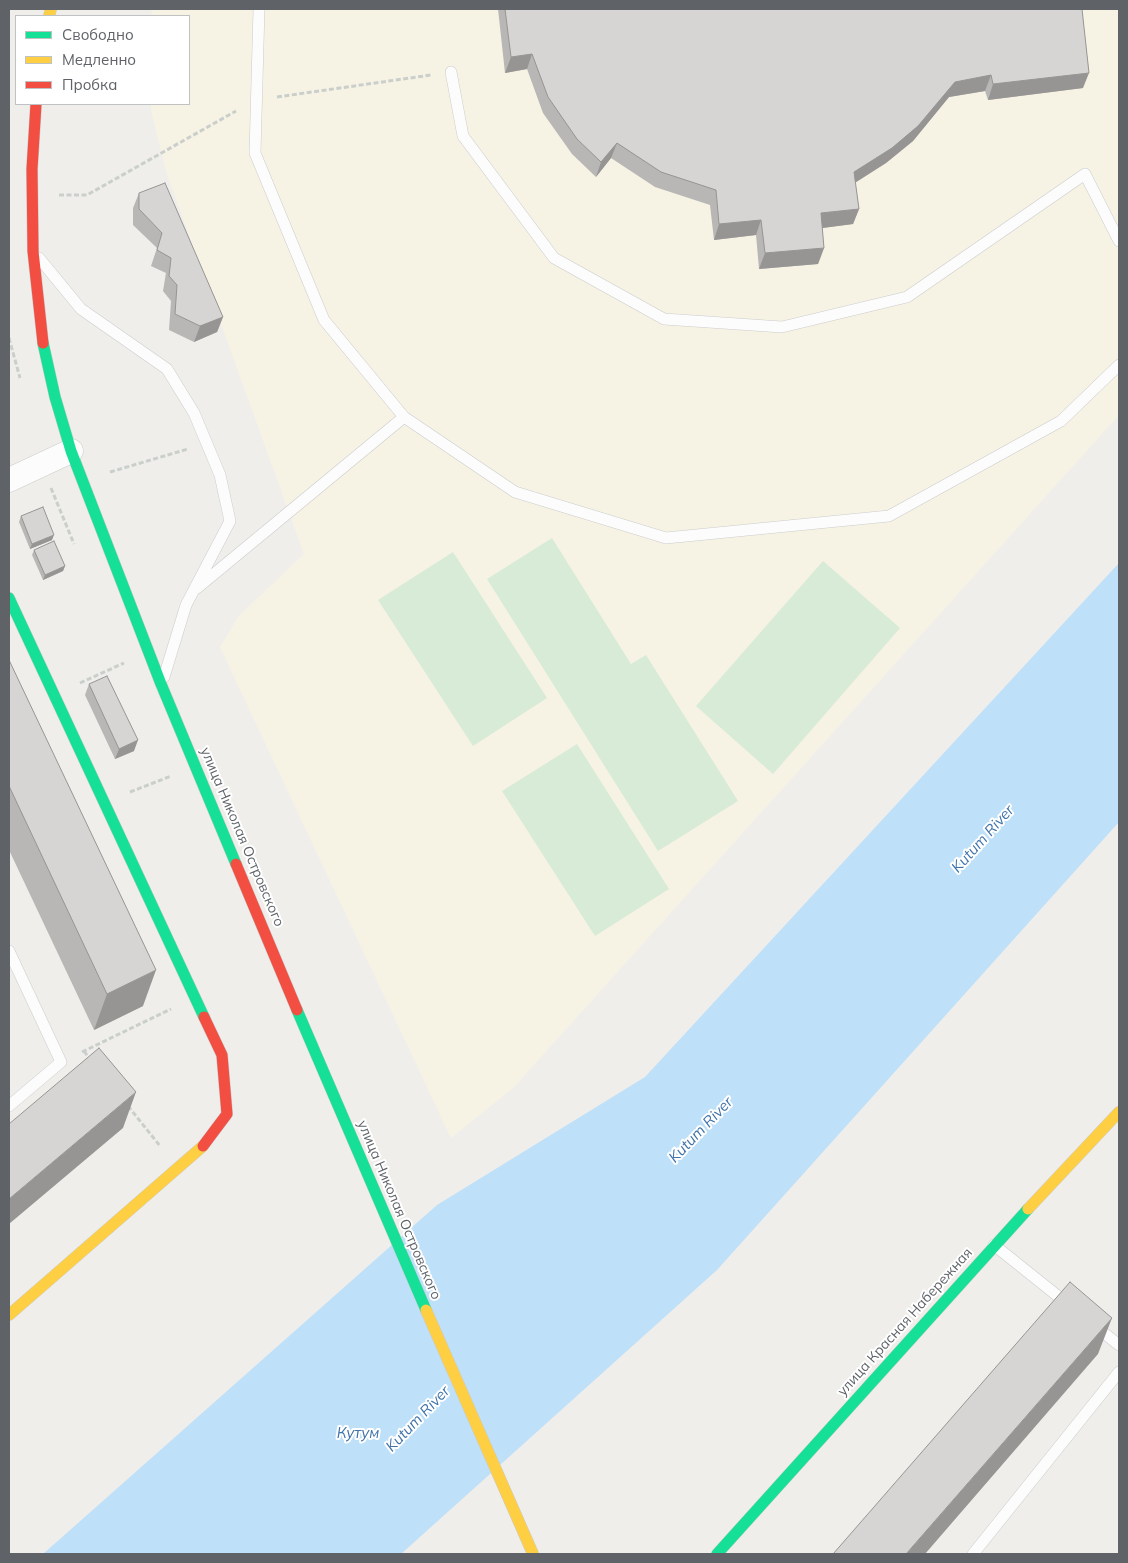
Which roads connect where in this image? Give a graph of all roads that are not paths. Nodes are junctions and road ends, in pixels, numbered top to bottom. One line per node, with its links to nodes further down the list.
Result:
1 (259, 9): 7 (lane)
2 (451, 72): 4 (lane)
3 (36, 105): 5 (main road, улица Николая Островского)
4 (1119, 241)
5 (33, 251): 8 (main road, улица Николая Островского); 10 (lane)
6 (1119, 366): 7 (lane)
7 (404, 417): 10 (lane)
8 (71, 451): 9 (street); 12 (main road, улица Николая Островского)
9 (9, 480)
10 (194, 590): 12 (lane)
11 (9, 598): 17 (main road)
12 (162, 684): 20 (main road, улица Николая Островского)
13 (9, 951): 14 (lane)
14 (9, 1106)
15 (1119, 1112): 16 (main road, улица Красная Набережная)
16 (994, 1245): 18 (lane); 21 (main road, улица Красная Набережная)
17 (9, 1315)
18 (1119, 1345)
19 (1119, 1372): 22 (lane)
20 (533, 1554)
21 (717, 1554)
22 (973, 1554)

